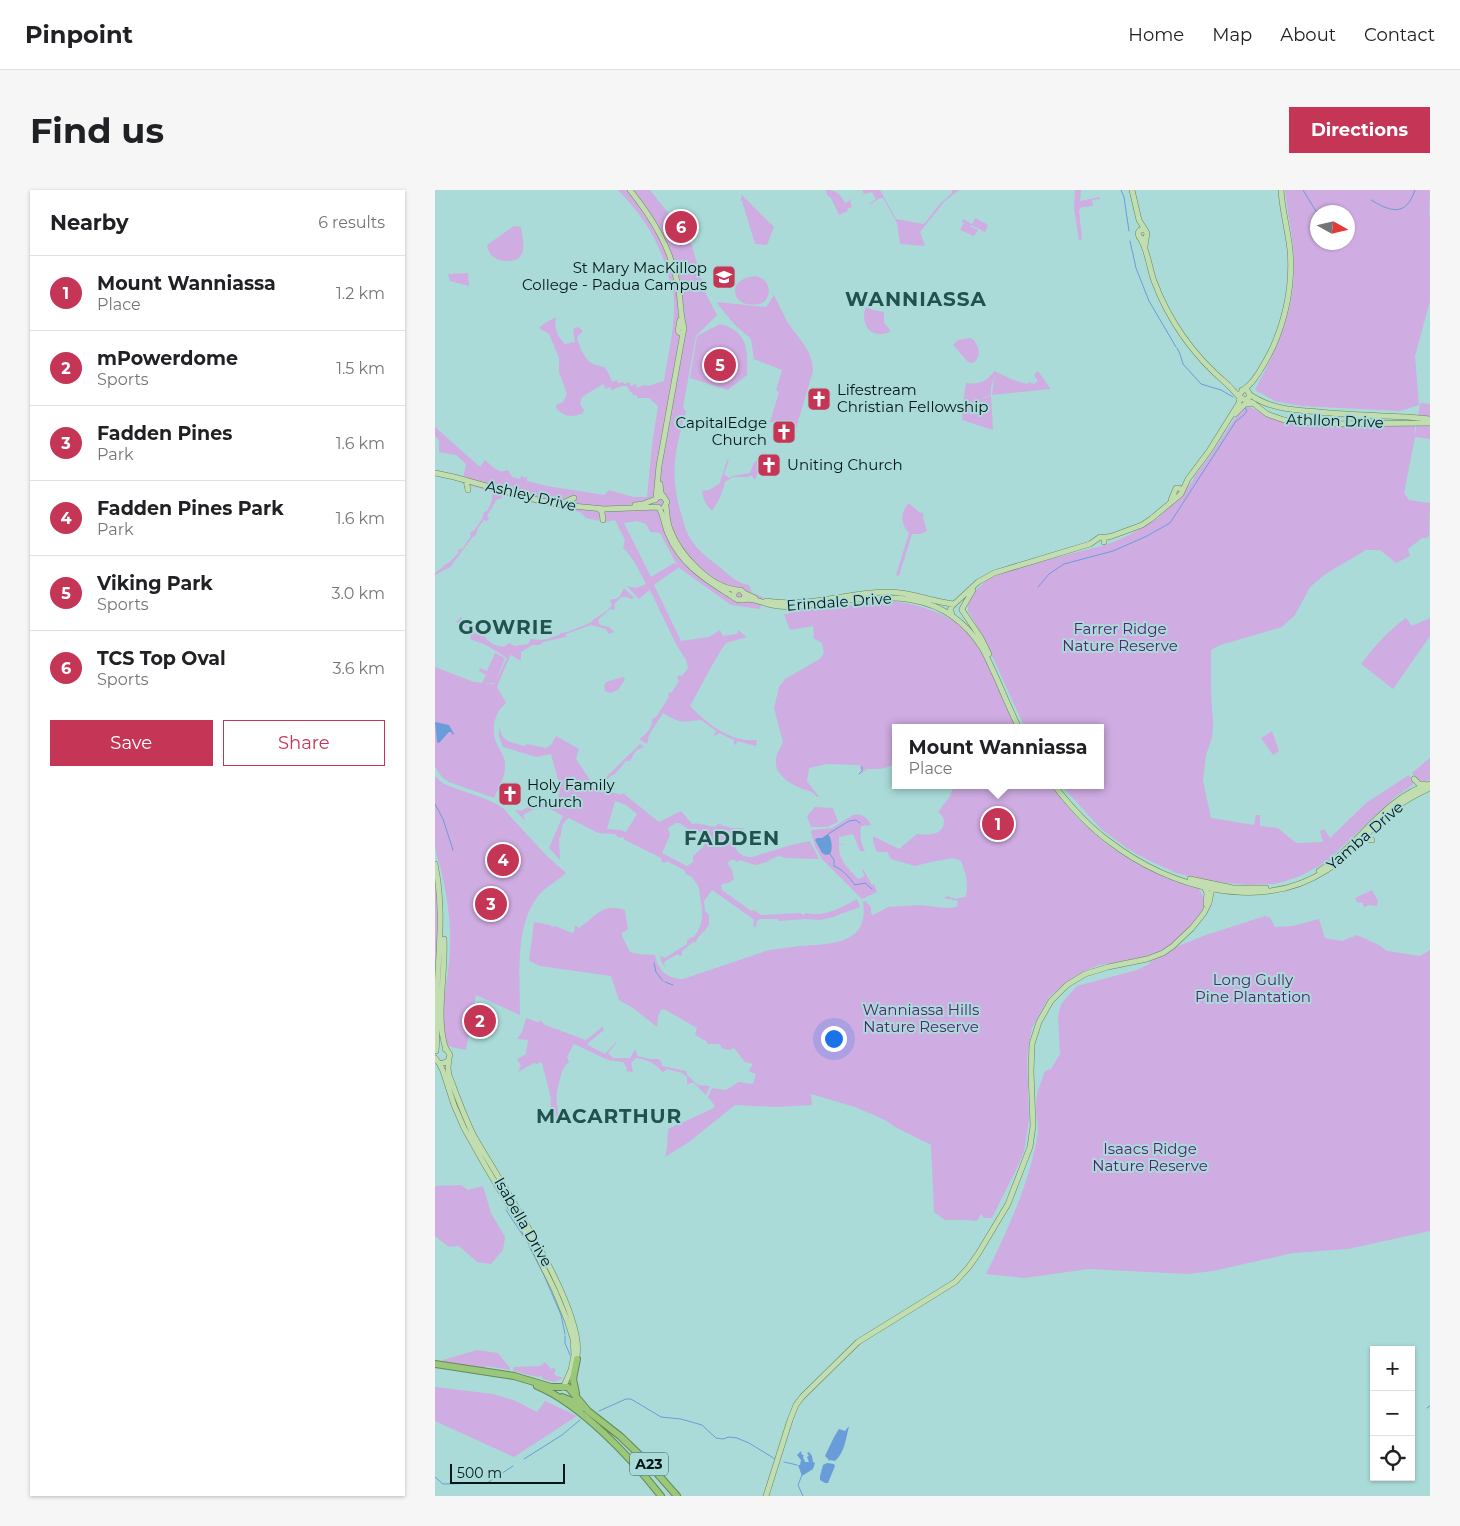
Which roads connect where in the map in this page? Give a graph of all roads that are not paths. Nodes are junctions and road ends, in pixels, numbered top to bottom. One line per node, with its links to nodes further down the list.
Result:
1 (1132, 190): 4 (main road)
2 (1281, 190): 8 (main road)
3 (630, 191): 18 (main road)
4 (1139, 220): 5 (main road); 6 (main road)
5 (1145, 233): 6 (main road); 7 (main road)
6 (1139, 235): 7 (main road)
7 (1146, 252): 9 (main road)
8 (1255, 378): 10 (main road); 11 (main road)
9 (1229, 386): 10 (main road); 12 (main road)
10 (1242, 390): 11 (main road); 12 (main road)
11 (1249, 393): 13 (main road); 16 (main road, Athllon Drive)
12 (1239, 397): 13 (main road); 15 (main road)
13 (1246, 400): 14 (main road, Athllon Drive); 15 (main road)
14 (1258, 408): 15 (main road); 17 (main road, Athllon Drive)
15 (1230, 418): 31 (main road)
16 (1430, 418)
17 (1430, 423)
18 (661, 459): 22 (main road); 23 (main road)
19 (435, 472): 20 (main road, Ashley Drive); 21 (main road, Ashley Drive)
20 (466, 480): 21 (main road, Ashley Drive); 21 (main road)
21 (496, 488): 24 (main road, Ashley Drive); 28 (main road, Ashley Drive)
22 (664, 497): 23 (main road); 26 (main road)
23 (656, 498): 27 (main road); 29 (main road, Ashley Drive)
24 (565, 502): 25 (main road, Ashley Drive); 25 (main road)
25 (580, 504): 29 (main road, Ashley Drive)
26 (666, 506): 27 (main road); 30 (main road)
27 (658, 508): 29 (main road, Ashley Drive); 30 (main road)
28 (599, 509): 29 (main road, Ashley Drive); 29 (main road)
29 (617, 509)
30 (687, 560): 32 (main road); 34 (main road)
31 (973, 588): 37 (main road); 38 (main road); 39 (main road); 41 (main road)
32 (738, 590): 33 (main road); 34 (main road)
33 (744, 592): 36 (main road); 37 (main road, Erindale Drive)
34 (735, 597): 36 (main road)
35 (881, 597): 36 (main road, Erindale Drive); 40 (main road); 42 (main road, Erindale Drive)
36 (742, 600)
37 (931, 600): 38 (main road, Erindale Drive)
38 (954, 604): 39 (main road); 40 (main road)
39 (961, 609): 40 (main road); 41 (main road, Erindale Drive)
40 (953, 614): 42 (main road)
41 (972, 625): 43 (main road, Erindale Drive)
42 (979, 643): 43 (main road, Erindale Drive)
43 (989, 657): 44 (main road, Erindale Drive)
44 (1018, 724)
45 (1416, 786): 46 (main road); 46 (main road); 49 (main road)
46 (1429, 786): 49 (main road, Yamba Drive)
47 (1058, 789): 54 (main road)
48 (1059, 789): 55 (main road)
49 (1410, 795): 50 (main road, Yamba Drive); 51 (main road, Yamba Drive)
50 (1367, 828): 51 (main road); 52 (main road, Yamba Drive)
51 (1369, 837): 52 (main road); 56 (main road, Yamba Drive)
52 (1356, 839): 56 (main road, Yamba Drive)
53 (436, 867): 61 (main road)
54 (1204, 886): 55 (main road); 59 (main road)
55 (1212, 886): 56 (main road, Yamba Drive); 57 (main road, Yamba Drive); 58 (main road); 59 (main road)
56 (1252, 890): 57 (main road, Yamba Drive)
57 (1230, 891): 58 (main road)
58 (1211, 895): 60 (main road)
59 (1204, 910): 60 (main road)
60 (1201, 917): 68 (main road)
61 (437, 1006): 63 (main road); 64 (main road)
62 (435, 1012): 63 (main road)
63 (437, 1020): 65 (main road)
64 (446, 1049): 65 (main road); 66 (main road, Isabella Drive)
65 (436, 1053)
66 (449, 1059): 67 (main road); 69 (main road, Isabella Drive)
67 (437, 1060): 71 (main road, Isabella Drive)
68 (990, 1235): 70 (main road); 70 (main road)
69 (540, 1248): 71 (main road); 72 (main road, Isabella Drive)
70 (969, 1270): 85 (main road)
71 (549, 1278): 72 (main road, Isabella Drive); 72 (main road)
72 (558, 1292): 73 (main road, Isabella Drive); 73 (main road, Isabella Drive)
73 (576, 1345): 74 (main road, Isabella Drive); 78 (main road, Isabella Drive)
74 (577, 1359): 79 (main road, Isabella Drive); 81 (highway)
75 (435, 1364): 78 (highway)
76 (435, 1368): 77 (highway, A23)
77 (520, 1381): 80 (highway, A23); 82 (highway, A23)
78 (563, 1388): 79 (highway); 80 (highway)
79 (571, 1390): 80 (highway); 81 (highway, A23)
80 (564, 1397): 82 (highway, A23)
81 (620, 1436): 84 (highway, A23)
82 (621, 1451): 83 (highway, A23)
83 (661, 1496)
84 (677, 1496)
85 (766, 1496)

